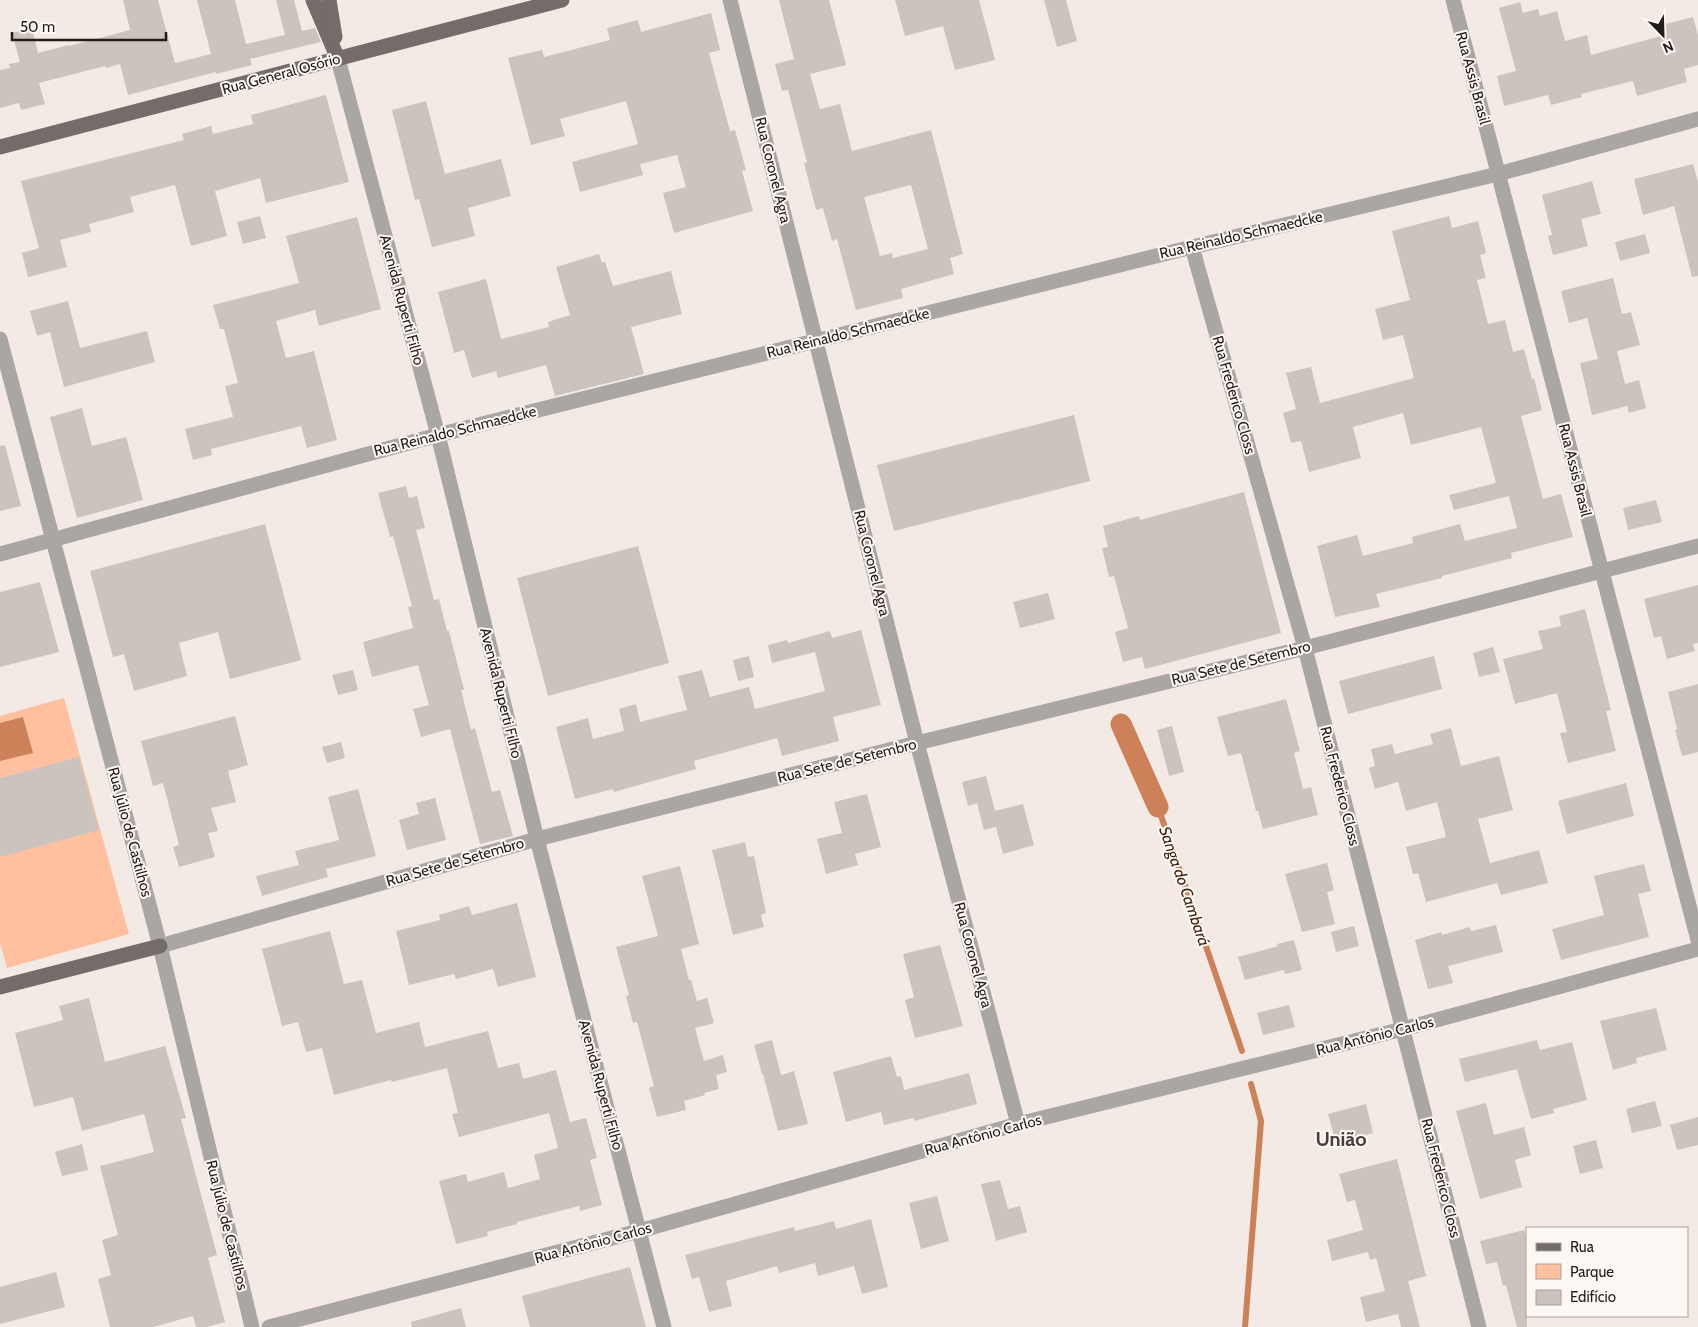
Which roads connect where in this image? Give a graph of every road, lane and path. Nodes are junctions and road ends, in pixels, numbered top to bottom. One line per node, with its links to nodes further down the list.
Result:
1 (313, 0): 6 (main road, Avenida Ruperti Filho)
2 (329, 0): 6 (main road, Avenida Ruperti Filho)
3 (562, 0): 6 (main road, Rua General Osório)
4 (730, 0): 12 (street, Rua Coronel Agra)
5 (1452, 0): 9 (street, Rua Assis Brasil)
6 (338, 59): 8 (main road, Rua General Osório); 13 (street, Avenida Ruperti Filho)
7 (1698, 119): 9 (street, Rua Reinaldo Schmaedcke)
8 (0, 147)
9 (1498, 174): 10 (street, Rua Reinaldo Schmaedcke); 17 (street, Rua Assis Brasil)
10 (1192, 246): 12 (street, Rua Reinaldo Schmaedcke); 18 (street, Rua Frederico Closs)
11 (0, 339): 14 (street, Rua Júlio de Castilhos)
12 (816, 341): 13 (street, Rua Reinaldo Schmaedcke); 19 (street, Rua Coronel Agra)
13 (438, 435): 14 (street, Rua Reinaldo Schmaedcke); 20 (street, Avenida Ruperti Filho)
14 (52, 540): 16 (street, Rua Reinaldo Schmaedcke); 22 (street, Rua Júlio de Castilhos)
15 (1698, 546): 17 (street, Rua Sete de Setembro)
16 (0, 554)
17 (1600, 570): 18 (street, Rua Sete de Setembro); 21 (street, Rua Assis Brasil)
18 (1305, 648): 19 (street, Rua Sete de Setembro); 25 (street, Rua Frederico Closs)
19 (917, 743): 20 (street, Rua Sete de Setembro); 26 (street, Rua Coronel Agra)
20 (537, 839): 22 (street, Rua Sete de Setembro); 27 (street, Avenida Ruperti Filho)
21 (1698, 940)
22 (160, 946): 24 (main road, Rua Sete de Setembro); 28 (street, Rua Júlio de Castilhos)
23 (1698, 949): 25 (street, Rua Antônio Carlos)
24 (0, 987)
25 (1403, 1029): 26 (street, Rua Antônio Carlos); 31 (street, Rua Frederico Closs)
26 (1018, 1124): 27 (street, Rua Antônio Carlos)
27 (639, 1231): 29 (street, Rua Antônio Carlos); 30 (street, Avenida Ruperti Filho)
28 (252, 1327)
29 (269, 1327)
30 (664, 1327)
31 (1479, 1327)

